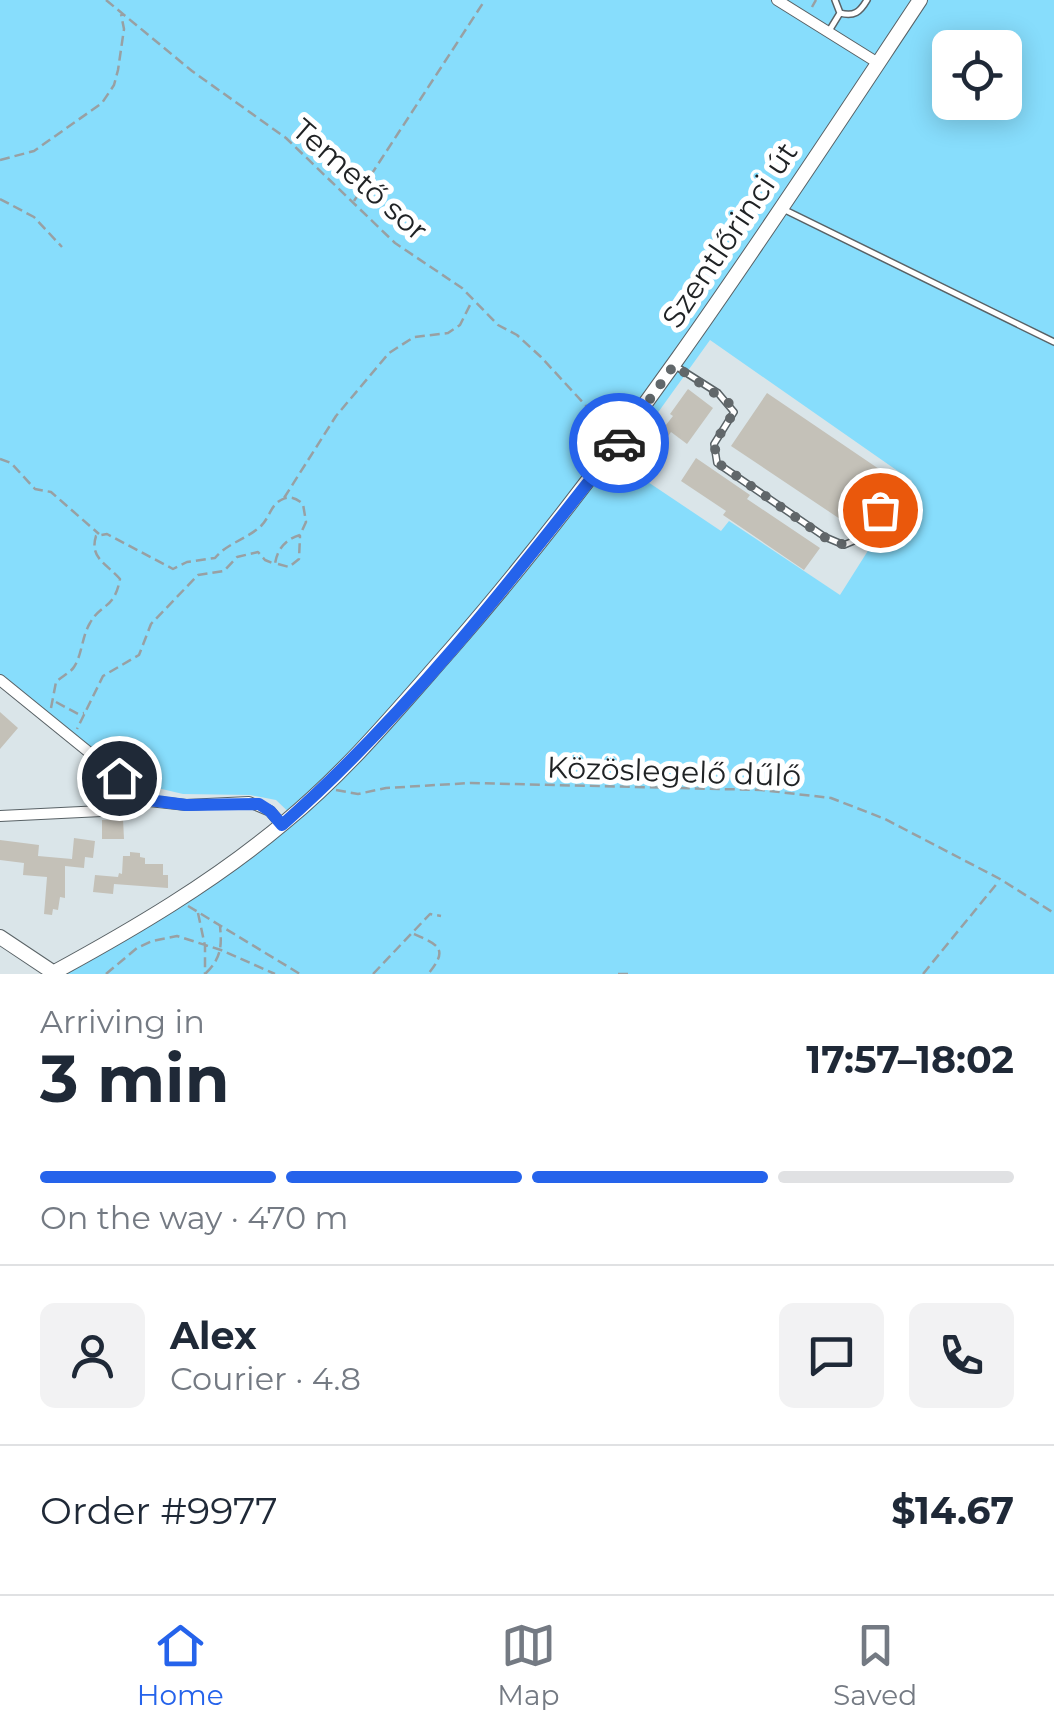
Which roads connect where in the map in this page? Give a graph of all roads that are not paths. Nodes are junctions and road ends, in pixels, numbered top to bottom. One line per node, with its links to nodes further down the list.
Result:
1 (777, 0): 6 (street)
2 (835, 0): 5 (lane)
3 (867, 0): 5 (lane)
4 (920, 0): 7 (main road, Szentlőrinci út)
5 (840, 13): 6 (lane)
6 (829, 31): 7 (street)
7 (878, 63): 8 (main road, Szentlőrinci út)
8 (783, 209): 9 (lane); 10 (main road, Szentlőrinci út)
9 (1054, 342)
10 (674, 365): 11 (lane); 15 (main road, Szentlőrinci út)
11 (869, 528): 11 (lane)
12 (0, 680): 13 (street)
13 (149, 800): 14 (street); 15 (street)
14 (0, 816)
15 (282, 825): 17 (main road, Szentlőrinci út)
16 (0, 937): 17 (main road)
17 (52, 973)

